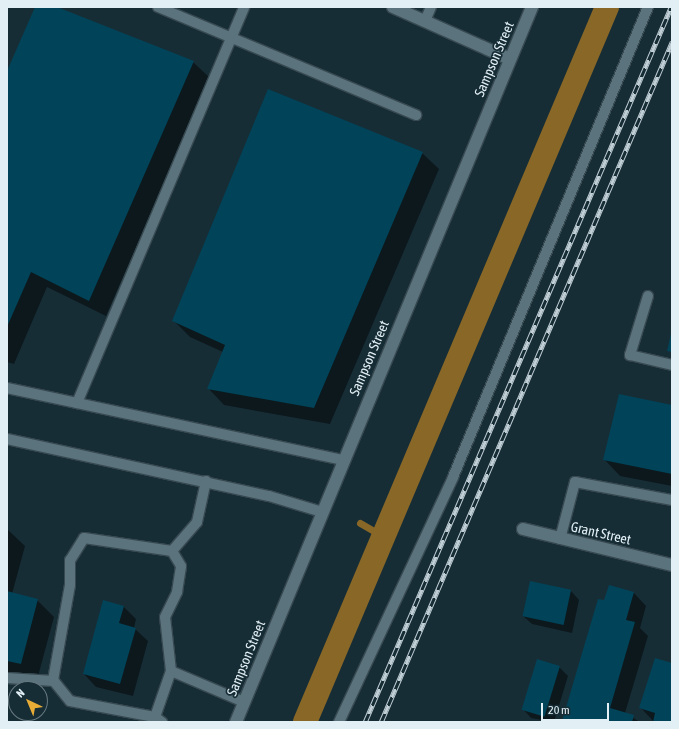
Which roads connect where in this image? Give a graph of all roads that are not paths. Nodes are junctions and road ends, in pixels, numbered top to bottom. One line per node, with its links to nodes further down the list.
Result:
1 (158, 7): 8 (lane)
2 (244, 7): 8 (lane)
3 (393, 7): 7 (street)
4 (431, 7): 7 (lane)
5 (532, 7): 9 (street, Sampson Street)
6 (648, 7): 30 (lane)
7 (425, 21): 9 (street)
8 (231, 38): 10 (lane); 14 (lane)
9 (510, 59): 16 (street, Sampson Street)
10 (416, 115)
11 (648, 296): 12 (lane)
12 (672, 364)
13 (7, 388): 14 (lane)
14 (77, 403): 16 (lane)
15 (7, 439): 17 (lane)
16 (343, 460): 19 (street, Sampson Street)
17 (206, 481): 19 (lane); 22 (lane)
18 (672, 500): 21 (lane)
19 (322, 512): 27 (street, Sampson Street)
20 (523, 530): 21 (street, Grant Street)
21 (560, 539): 23 (street, Grant Street)
22 (172, 551): 24 (lane); 26 (lane)
23 (672, 565)
24 (171, 671): 27 (lane); 28 (lane)
25 (7, 678): 26 (lane)
26 (54, 681): 28 (lane)
27 (244, 702): 29 (street, Sampson Street)
28 (159, 719)
29 (236, 722)
30 (339, 722)

